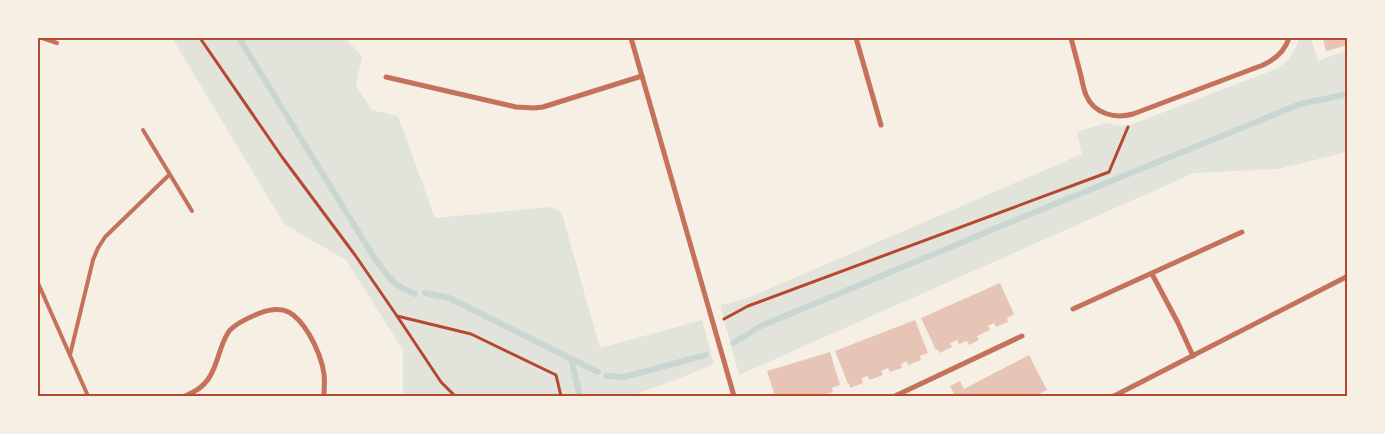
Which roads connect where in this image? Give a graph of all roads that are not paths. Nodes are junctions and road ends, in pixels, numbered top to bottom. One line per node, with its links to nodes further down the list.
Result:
1 (42, 38): 6 (lane)
2 (630, 38): 7 (street)
3 (856, 38): 9 (street)
4 (1071, 38): 5 (street)
5 (1289, 38)
6 (56, 43)
7 (642, 76): 8 (street); 24 (street)
8 (386, 77)
9 (881, 125)
10 (143, 130): 11 (lane)
11 (169, 175): 12 (lane); 19 (lane)
12 (192, 211)
13 (1242, 232): 14 (street)
14 (1152, 274): 17 (street); 20 (street)
15 (1348, 276): 20 (street)
16 (38, 283): 19 (lane)
17 (1073, 308)
18 (1022, 336): 25 (street)
19 (70, 355): 21 (lane)
20 (1193, 356): 26 (street)
21 (88, 396)
22 (185, 396): 23 (street)
23 (324, 396)
24 (734, 396)
25 (896, 396)
26 (1114, 396)

